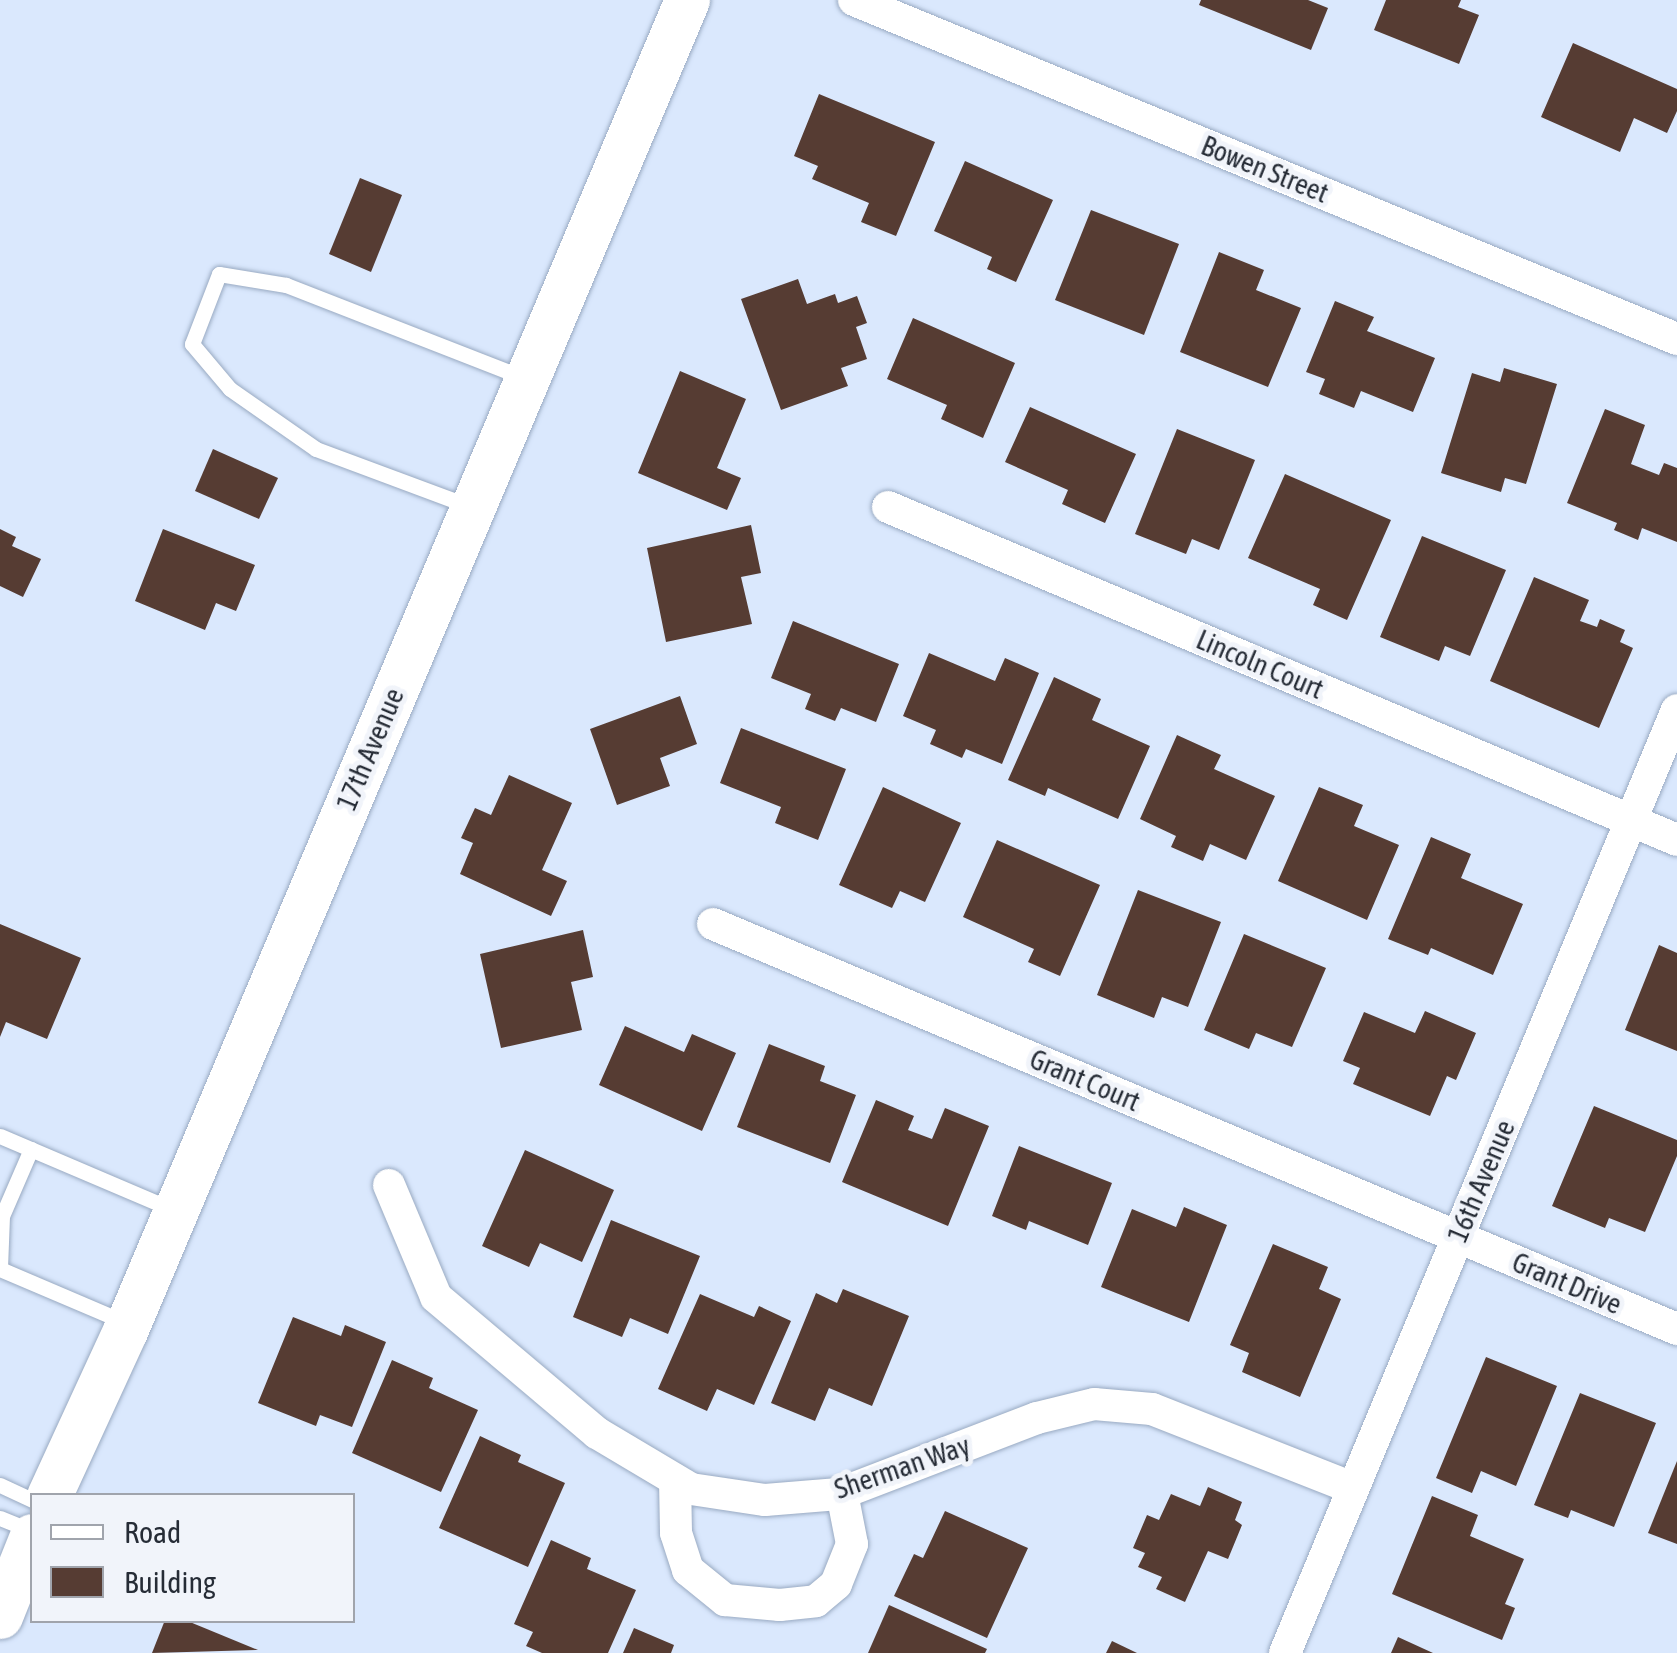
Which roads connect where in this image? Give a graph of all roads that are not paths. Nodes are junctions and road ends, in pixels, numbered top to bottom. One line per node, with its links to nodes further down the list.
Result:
1 (687, 0): 4 (main road, 17th Avenue)
2 (854, 0): 3 (street, Bowen Street)
3 (1677, 339)
4 (527, 379): 5 (main road, 17th Avenue); 5 (lane)
5 (473, 507): 14 (main road, 17th Avenue)
6 (888, 507): 8 (street, Lincoln Court)
7 (1677, 710): 8 (street, 16th Avenue)
8 (1632, 822): 9 (street, Lincoln Court); 15 (street, 16th Avenue)
9 (1677, 840)
10 (713, 924): 15 (street, Grant Court)
11 (0, 1136): 12 (lane)
12 (30, 1149): 14 (lane); 16 (lane)
13 (390, 1185): 18 (street, Sherman Way)
14 (175, 1211): 16 (main road, 17th Avenue)
15 (1457, 1237): 17 (street, Grant Drive); 20 (street, 16th Avenue)
16 (128, 1323): 21 (main road, 17th Avenue)
17 (1677, 1329)
18 (676, 1480): 22 (street, Sherman Way); 22 (street)
19 (0, 1485): 23 (lane)
20 (1354, 1488): 22 (street, Sherman Way); 28 (street, 16th Avenue)
21 (50, 1493)
22 (842, 1493)
23 (30, 1499)
24 (0, 1518): 25 (lane)
25 (30, 1533)
26 (30, 1539): 27 (main road)
27 (0, 1616)
28 (1284, 1653)

